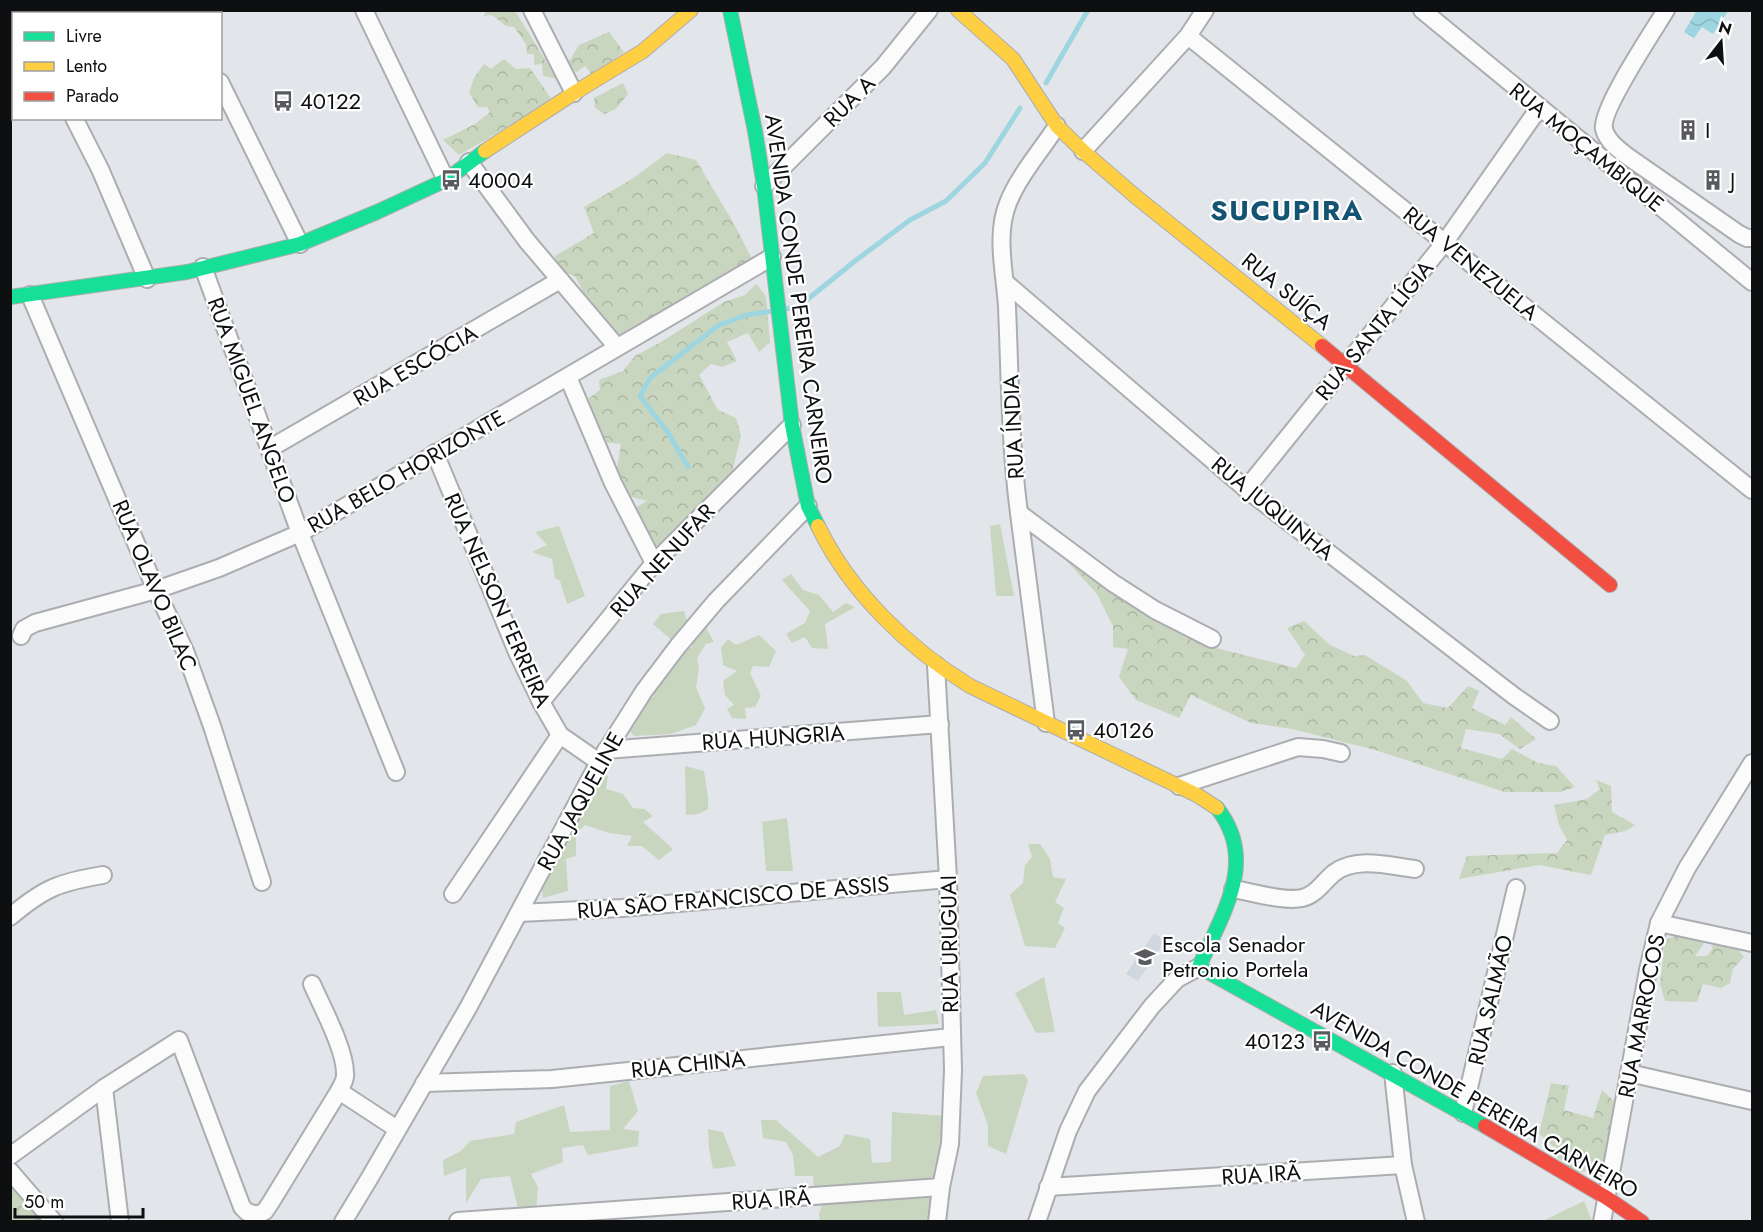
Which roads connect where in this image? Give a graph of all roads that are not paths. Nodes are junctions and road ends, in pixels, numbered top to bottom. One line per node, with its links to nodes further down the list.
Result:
1 (364, 10): 18 (street)
2 (532, 10): 12 (street)
3 (691, 10): 12 (main road)
4 (730, 10): 19 (main road, AVENIDA CONDE PEREIRA CARNEIRO)
5 (929, 10): 19 (street, RUA A)
6 (958, 10): 15 (main road, RUA SUÍÇA)
7 (1205, 10): 10 (street)
8 (1422, 10): 13 (street, RUA MOÇAMBIQUE)
9 (1666, 10): 20 (street)
10 (1188, 36): 16 (street); 21 (street, RUA VENEZUELA)
11 (222, 86): 22 (street)
12 (574, 93): 17 (main road)
13 (1539, 108): 21 (street, RUA SANTA LÍGIA); 27 (street, RUA MOÇAMBIQUE)
14 (75, 120): 25 (street)
15 (1058, 126): 16 (main road, RUA SUÍÇA); 28 (street, RUA ÍNDIA)
16 (1083, 151): 32 (main road, RUA SUÍÇA)
17 (470, 162): 18 (main road); 26 (street)
18 (446, 180): 22 (main road)
19 (764, 186): 23 (main road, AVENIDA CONDE PEREIRA CARNEIRO)
20 (1752, 238)
21 (1445, 242): 32 (street, RUA SANTA LÍGIA); 38 (street, RUA VENEZUELA)
22 (300, 244): 24 (main road)
23 (772, 257): 31 (street, RUA BELO HORIZONTE); 34 (main road, AVENIDA CONDE PEREIRA CARNEIRO)
24 (204, 267): 25 (main road); 35 (street, RUA MIGUEL ANGELO)
25 (147, 279): 29 (main road)
26 (560, 280): 31 (street); 35 (street, RUA ESCÓCIA)
27 (1752, 282)
28 (1006, 283): 37 (street, RUA JUQUINHA); 40 (street, RUA ÍNDIA)
29 (30, 295): 30 (main road); 44 (street, RUA OLAVO BILAC)
30 (10, 297)
31 (618, 347): 33 (street, RUA BELO HORIZONTE)
32 (1346, 365): 37 (street, RUA SANTA LÍGIA); 43 (main road, RUA SUÍÇA)
33 (568, 377): 36 (street, RUA BELO HORIZONTE); 42 (street)
34 (792, 425): 39 (main road, AVENIDA CONDE PEREIRA CARNEIRO); 42 (street, RUA NENUFAR)
35 (269, 449): 41 (street, RUA MIGUEL ANGELO)
36 (435, 453): 41 (street, RUA BELO HORIZONTE); 48 (street, RUA NELSON FERREIRA)
37 (1246, 489): 49 (street, RUA JUQUINHA)
38 (1752, 490)
39 (808, 506): 47 (main road, AVENIDA CONDE PEREIRA CARNEIRO); 54 (street, RUA JAQUELINE)
40 (1018, 513): 46 (street); 50 (street)
41 (300, 533): 44 (street, RUA BELO HORIZONTE); 56 (street, RUA MIGUEL ANGELO)
42 (654, 563): 48 (street, RUA NENUFAR)
43 (1610, 585)
44 (156, 590): 45 (street, RUA BELO HORIZONTE); 62 (street, RUA OLAVO BILAC)
45 (21, 636)
46 (1212, 639)
47 (936, 665): 50 (main road, AVENIDA CONDE PEREIRA CARNEIRO); 51 (street, RUA URUGUAI)
48 (541, 702): 52 (street, RUA NELSON FERREIRA)
49 (1550, 721)
50 (1046, 723): 57 (main road, AVENIDA CONDE PEREIRA CARNEIRO)
51 (940, 724): 54 (street, RUA HUNGRIA); 61 (street, RUA URUGUAI)
52 (560, 735): 54 (street, RUA NELSON FERREIRA); 65 (street)
53 (1341, 753): 57 (street)
54 (602, 756): 66 (street, RUA JAQUELINE)
55 (1752, 763): 58 (street, RUA MARROCOS)
56 (396, 772)
57 (1179, 786): 64 (main road, AVENIDA CONDE PEREIRA CARNEIRO)
58 (1745, 788): 68 (street, RUA MARROCOS)
59 (1415, 869): 64 (street)
60 (103, 875): 67 (street)
61 (948, 879): 66 (street, RUA SÃO FRANCISCO DE ASSIS); 72 (street, RUA URUGUAI)
62 (262, 882)
63 (1516, 888): 79 (street, RUA SALMÃO)
64 (1233, 889): 70 (main road, AVENIDA CONDE PEREIRA CARNEIRO)
65 (453, 894)
66 (519, 913): 75 (street, RUA JAQUELINE)
67 (10, 917)
68 (1659, 924): 69 (street); 74 (street, RUA MARROCOS)
69 (1752, 943)
70 (1199, 967): 73 (main road, AVENIDA CONDE PEREIRA CARNEIRO); 85 (street)
71 (312, 984): 77 (street)
72 (951, 1037): 75 (street, RUA CHINA); 84 (street, RUA URUGUAI)
73 (1393, 1072): 79 (main road, AVENIDA CONDE PEREIRA CARNEIRO); 82 (street)
74 (1629, 1073): 78 (street); 86 (street, RUA MARROCOS)
75 (424, 1083): 80 (street, RUA JAQUELINE)
76 (104, 1088): 77 (street); 81 (street); 88 (street)
77 (339, 1091): 80 (street)
78 (1752, 1101)
79 (1463, 1113): 86 (main road, AVENIDA CONDE PEREIRA CARNEIRO)
80 (397, 1129): 89 (street, RUA JAQUELINE)
81 (10, 1156)
82 (1402, 1165): 85 (street, RUA IRÃ); 93 (street)
83 (10, 1171): 87 (street)
84 (941, 1187): 90 (street, RUA IRÃ); 91 (street, RUA URUGUAI)
85 (1048, 1187): 92 (street)
86 (1607, 1198): 94 (street, RUA MARROCOS); 95 (main road, AVENIDA CONDE PEREIRA CARNEIRO)
87 (54, 1221)
88 (120, 1221)
89 (343, 1221)
90 (458, 1221)
91 (937, 1221)
92 (1037, 1221)
93 (1416, 1221)
94 (1602, 1221)
95 (1642, 1221)

